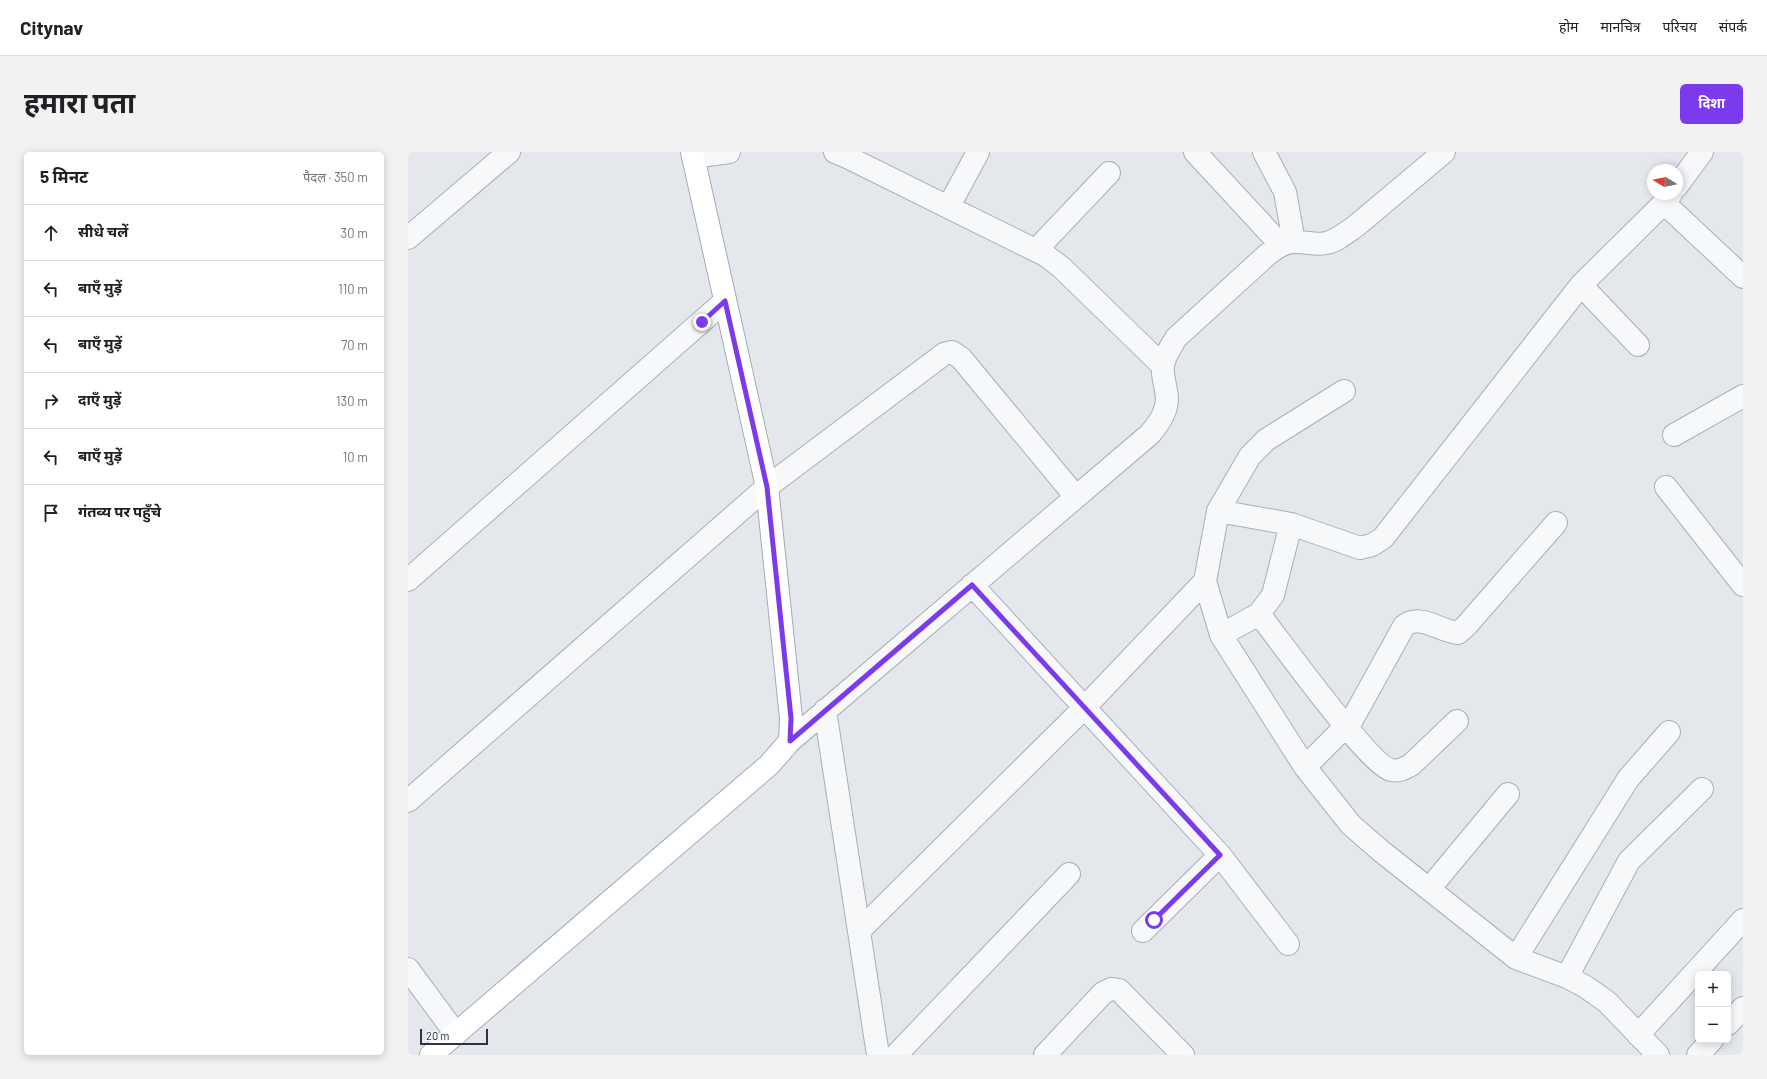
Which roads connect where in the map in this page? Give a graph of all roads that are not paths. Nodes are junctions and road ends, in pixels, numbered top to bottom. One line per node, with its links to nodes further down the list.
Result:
1 (509, 152): 15 (street)
2 (729, 152): 9 (street)
3 (835, 152): 14 (street)
4 (978, 152): 14 (street)
5 (1195, 152): 16 (street)
6 (1264, 152): 16 (street)
7 (1444, 152): 16 (street)
8 (1702, 152): 11 (street)
9 (692, 154): 20 (main road)
10 (1109, 173): 17 (street)
11 (1683, 178)
12 (1666, 200): 19 (street)
13 (1670, 200): 18 (street)
14 (949, 206): 17 (street)
15 (408, 238)
16 (1288, 244): 22 (street)
17 (1036, 250): 22 (street)
18 (1743, 277)
19 (1582, 285): 21 (street); 30 (street)
20 (725, 301): 26 (main road); 32 (street)
21 (1638, 345)
22 (1163, 366): 28 (street)
23 (1344, 391): 29 (street)
24 (1743, 396): 25 (street)
25 (1674, 435)
26 (767, 487): 28 (street); 43 (main road); 47 (street)
27 (1666, 487): 34 (street)
28 (1076, 497): 35 (street)
29 (1218, 511): 30 (street); 33 (street)
30 (1291, 524): 36 (street)
31 (1556, 524): 41 (street)
32 (408, 580)
33 (1205, 581): 37 (street); 38 (street)
34 (1743, 584)
35 (972, 585): 38 (street); 39 (street)
36 (1259, 614): 37 (street); 41 (street)
37 (1221, 635): 44 (street)
38 (1085, 707): 48 (street); 52 (street)
39 (825, 710): 43 (street); 52 (street)
40 (1457, 721): 41 (street)
41 (1346, 727): 44 (street)
42 (1669, 732): 55 (street)
43 (790, 741): 60 (main road)
44 (1305, 767): 50 (street)
45 (1702, 789): 57 (street)
46 (1508, 794): 50 (street)
47 (408, 801)
48 (1220, 855): 53 (street); 54 (street)
49 (1069, 874): 65 (street)
50 (1429, 889): 55 (street)
51 (1743, 920): 61 (street)
52 (859, 931): 64 (street)
53 (1143, 931)
54 (1288, 944)
55 (1516, 958): 57 (street)
56 (408, 969): 60 (street)
57 (1567, 977): 61 (street)
58 (1743, 1008): 59 (street)
59 (1731, 1021)
60 (456, 1034): 63 (main road)
61 (1638, 1035): 68 (street)
62 (1709, 1043): 69 (street)
63 (432, 1055)
64 (878, 1055)
65 (896, 1055)
66 (1045, 1055): 67 (street)
67 (1183, 1055)
68 (1658, 1055)
69 (1698, 1055)

